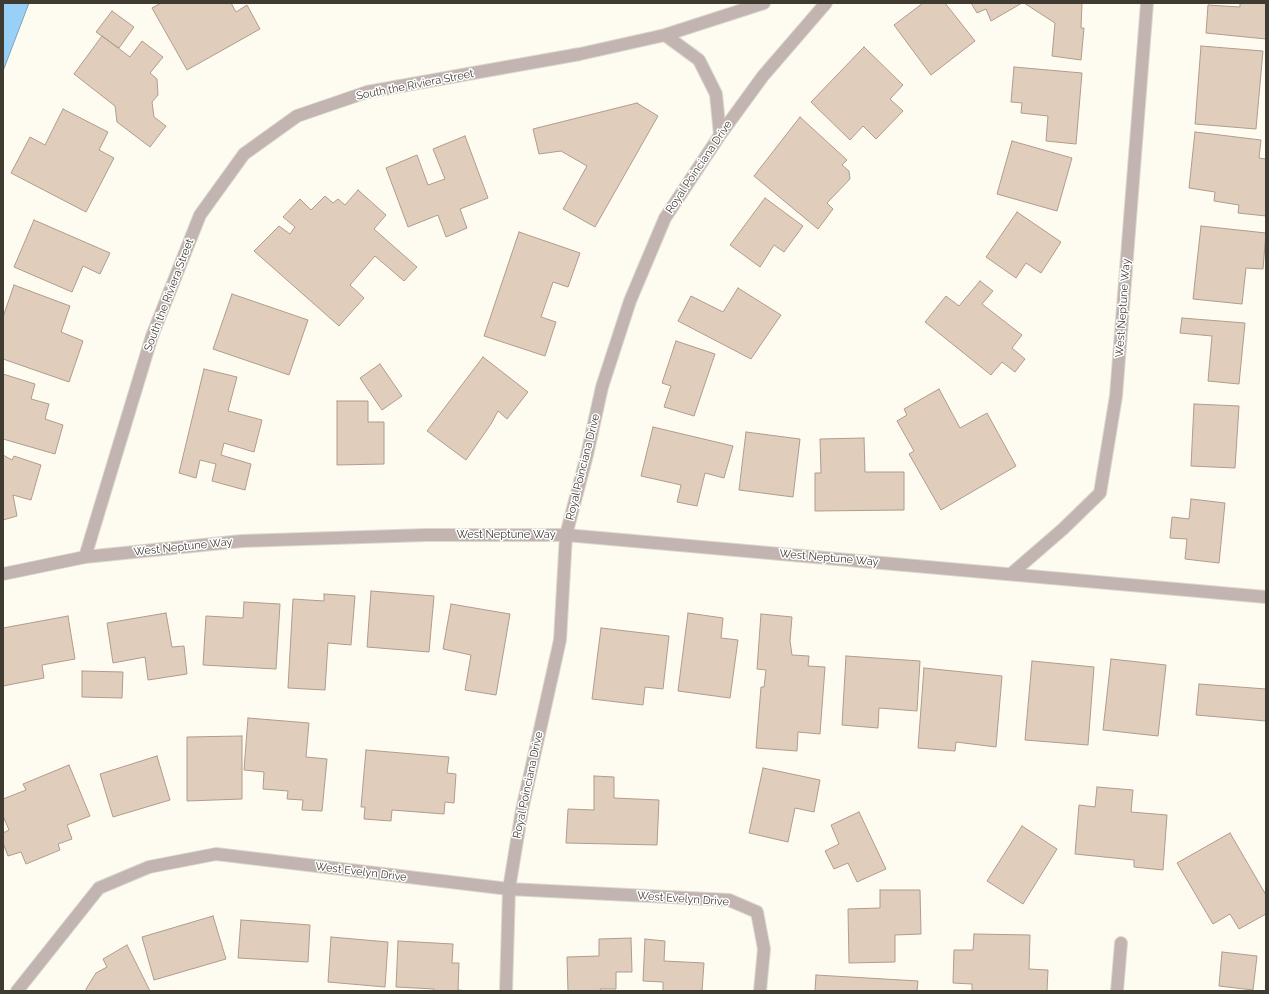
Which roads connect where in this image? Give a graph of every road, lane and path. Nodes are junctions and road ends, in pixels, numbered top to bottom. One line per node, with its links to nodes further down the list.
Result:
1 (764, 3): 4 (street, South the Riviera Street)
2 (826, 3): 5 (street, Royal Poinciana Drive)
3 (1146, 3): 9 (street, West Neptune Way)
4 (665, 35): 5 (street); 7 (street, South the Riviera Street)
5 (720, 135): 6 (street, Royal Poinciana Drive)
6 (566, 535): 7 (street, West Neptune Way); 9 (street, West Neptune Way); 11 (street, Royal Poinciana Drive)
7 (85, 557): 8 (street, West Neptune Way)
8 (3, 574)
9 (1011, 574): 10 (street, West Neptune Way)
10 (1266, 597)
11 (510, 889): 13 (street, West Evelyn Drive); 14 (street, Royal Poinciana Drive); 15 (street, West Evelyn Drive)
12 (1121, 943): 16 (street)
13 (17, 991)
14 (506, 991)
15 (760, 991)
16 (1117, 991)

